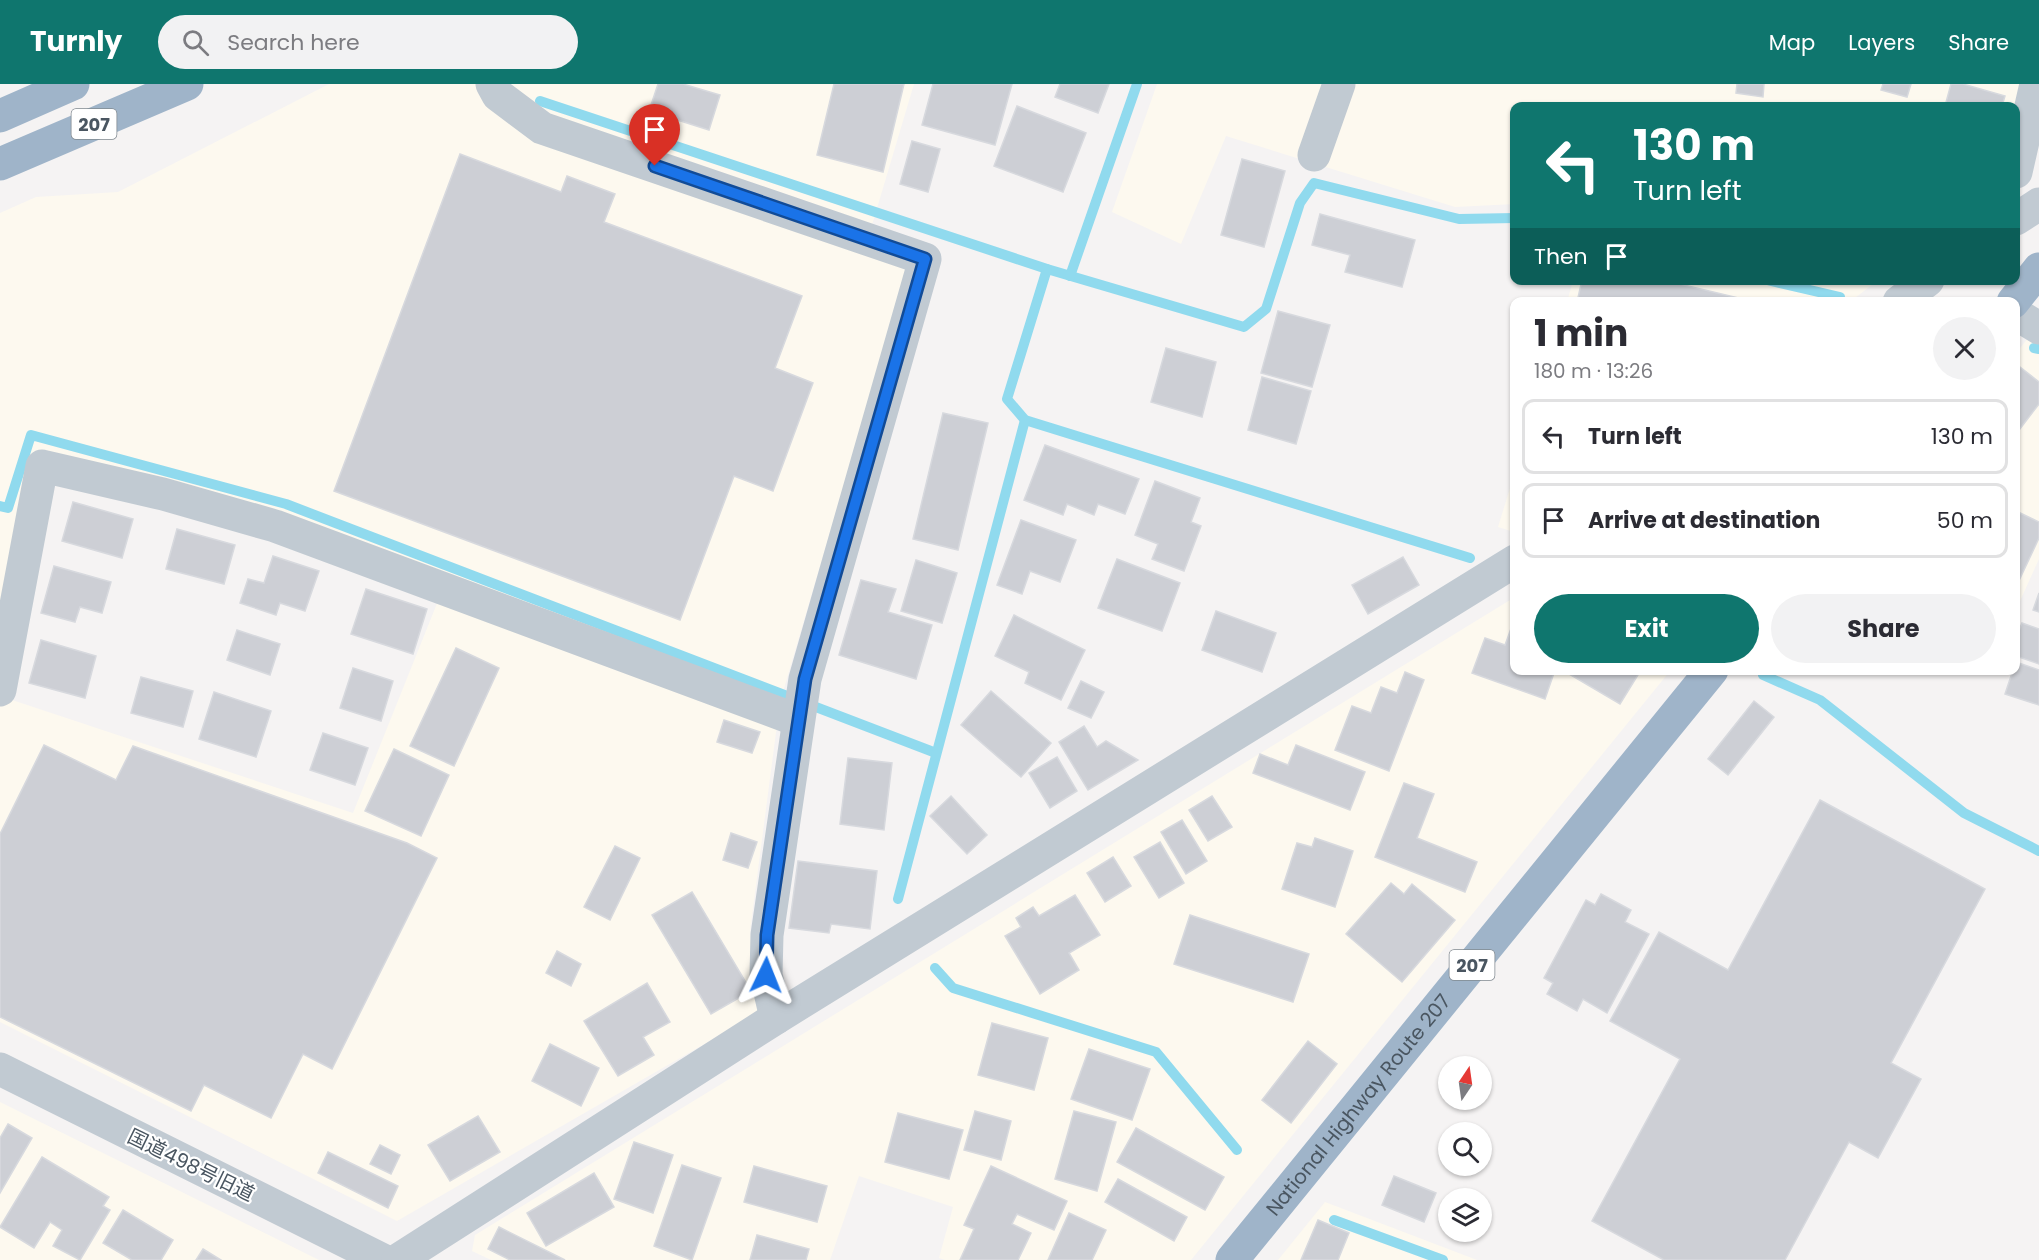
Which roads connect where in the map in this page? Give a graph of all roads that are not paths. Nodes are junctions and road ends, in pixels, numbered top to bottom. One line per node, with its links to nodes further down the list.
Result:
1 (73, 84): 6 (highway, 207)
2 (187, 84): 9 (highway, 207)
3 (492, 84): 21 (street)
4 (1339, 84): 8 (street)
5 (2036, 84): 7 (street)
6 (0, 116)
7 (2020, 154)
8 (1314, 155)
9 (0, 164)
10 (2039, 204): 11 (street)
11 (2020, 216)
12 (2039, 269): 15 (highway)
13 (1921, 285): 14 (street)
14 (1906, 297)
15 (2017, 297)
16 (2020, 316): 17 (street)
17 (2039, 328)
18 (1510, 564): 22 (street)
19 (1708, 675): 24 (highway, National Highway Route 207 / 207)
20 (0, 690): 21 (street)
21 (797, 720): 22 (street)
22 (776, 1018): 26 (street)
23 (0, 1069): 25 (street, 国道498号旧道)
24 (1236, 1258)
25 (383, 1260)
26 (398, 1260)

